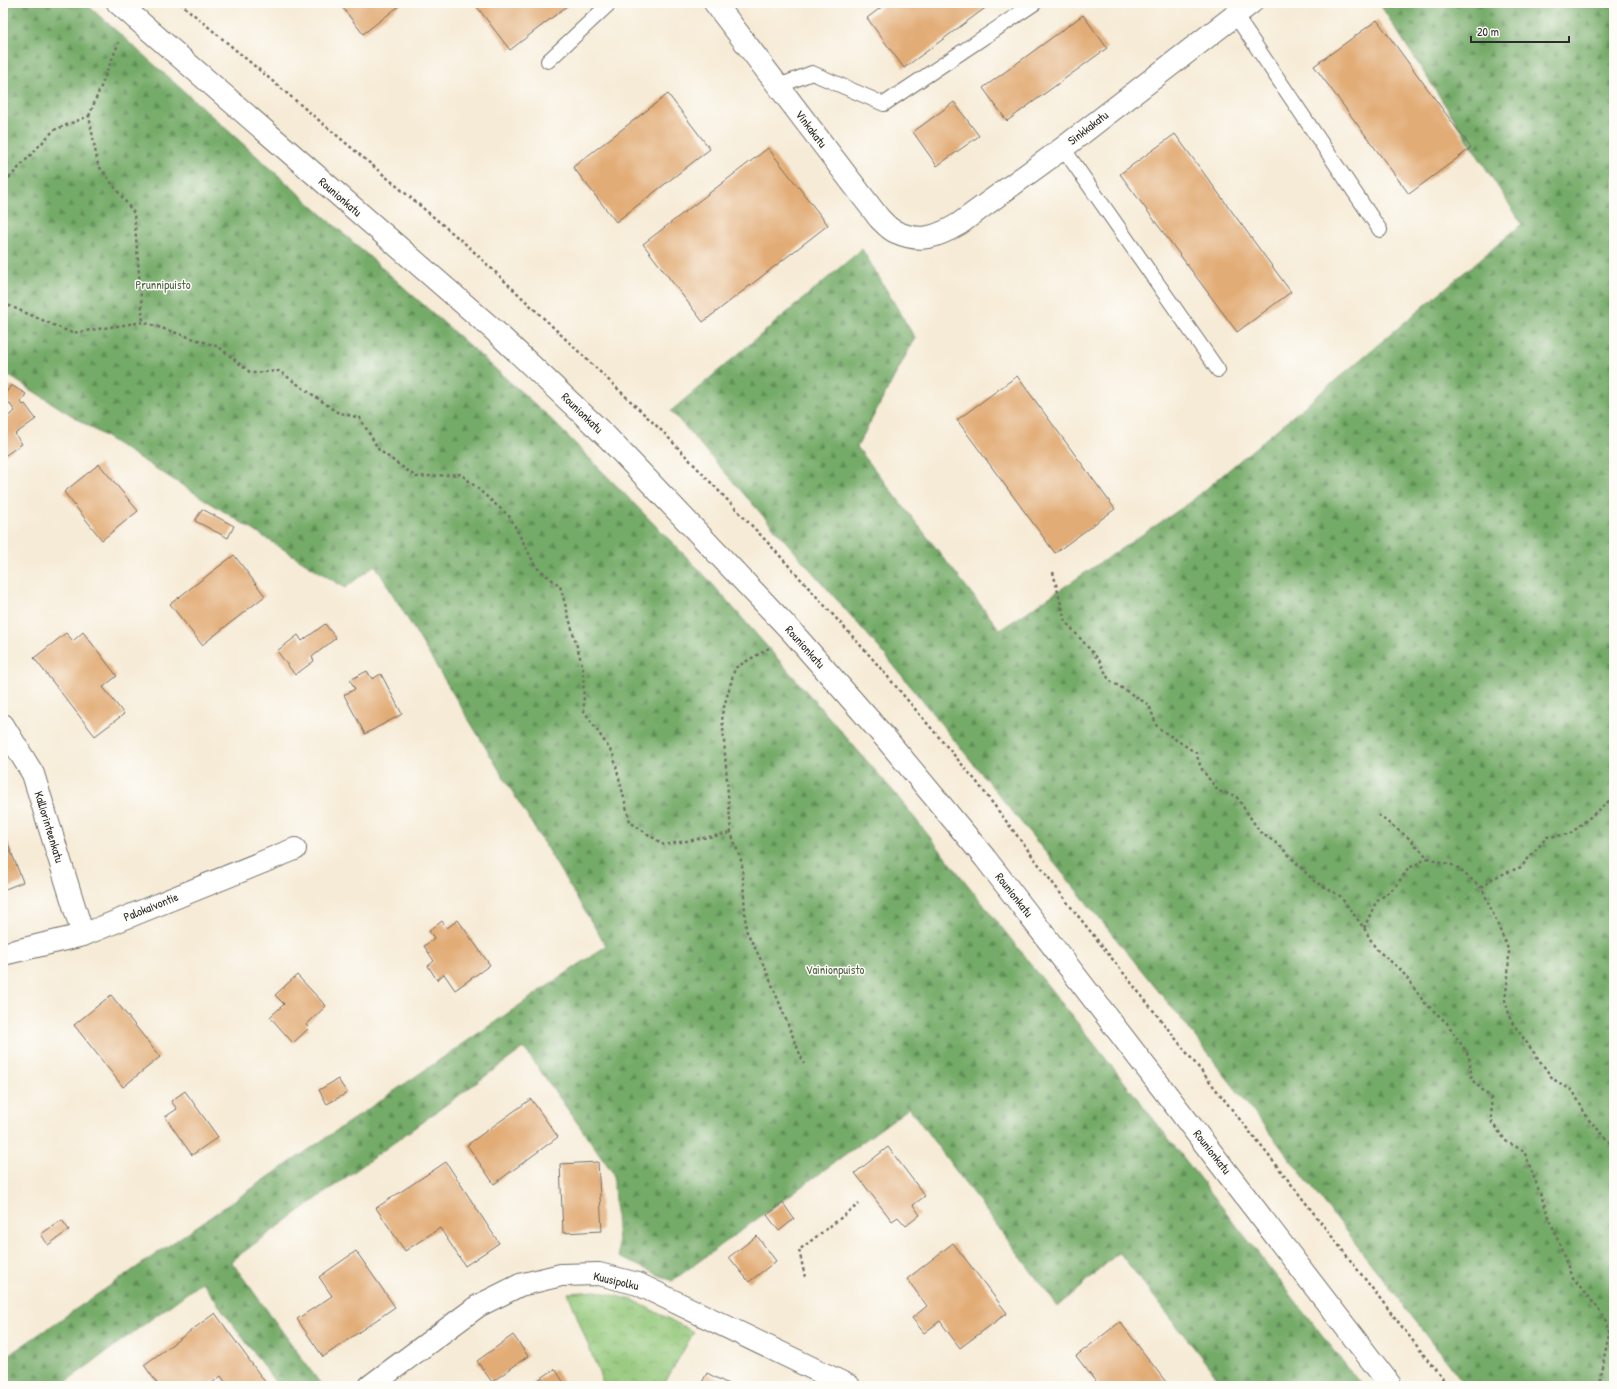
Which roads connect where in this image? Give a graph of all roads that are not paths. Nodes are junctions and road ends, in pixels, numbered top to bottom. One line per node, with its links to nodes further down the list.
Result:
1 (610, 3): 6 (lane)
2 (715, 3): 7 (main road, Vinkakatu)
3 (1035, 3): 7 (lane)
4 (124, 9): 18 (main road, Rounionkatu)
5 (1243, 9): 8 (main road, Sinkkakatu); 9 (lane)
6 (548, 61)
7 (779, 86): 10 (main road, Vinkakatu)
8 (1063, 148): 10 (main road, Sinkkakatu); 11 (lane)
9 (1380, 230)
10 (918, 239)
11 (1218, 370)
12 (3, 725): 14 (main road, Kalliorinteenkatu)
13 (295, 848): 14 (main road, Palokaivontie)
14 (83, 935): 15 (main road, Palokaivontie)
15 (3, 954)
16 (370, 1386): 17 (main road, Kuusipolku)
17 (849, 1386)
18 (1391, 1386)

